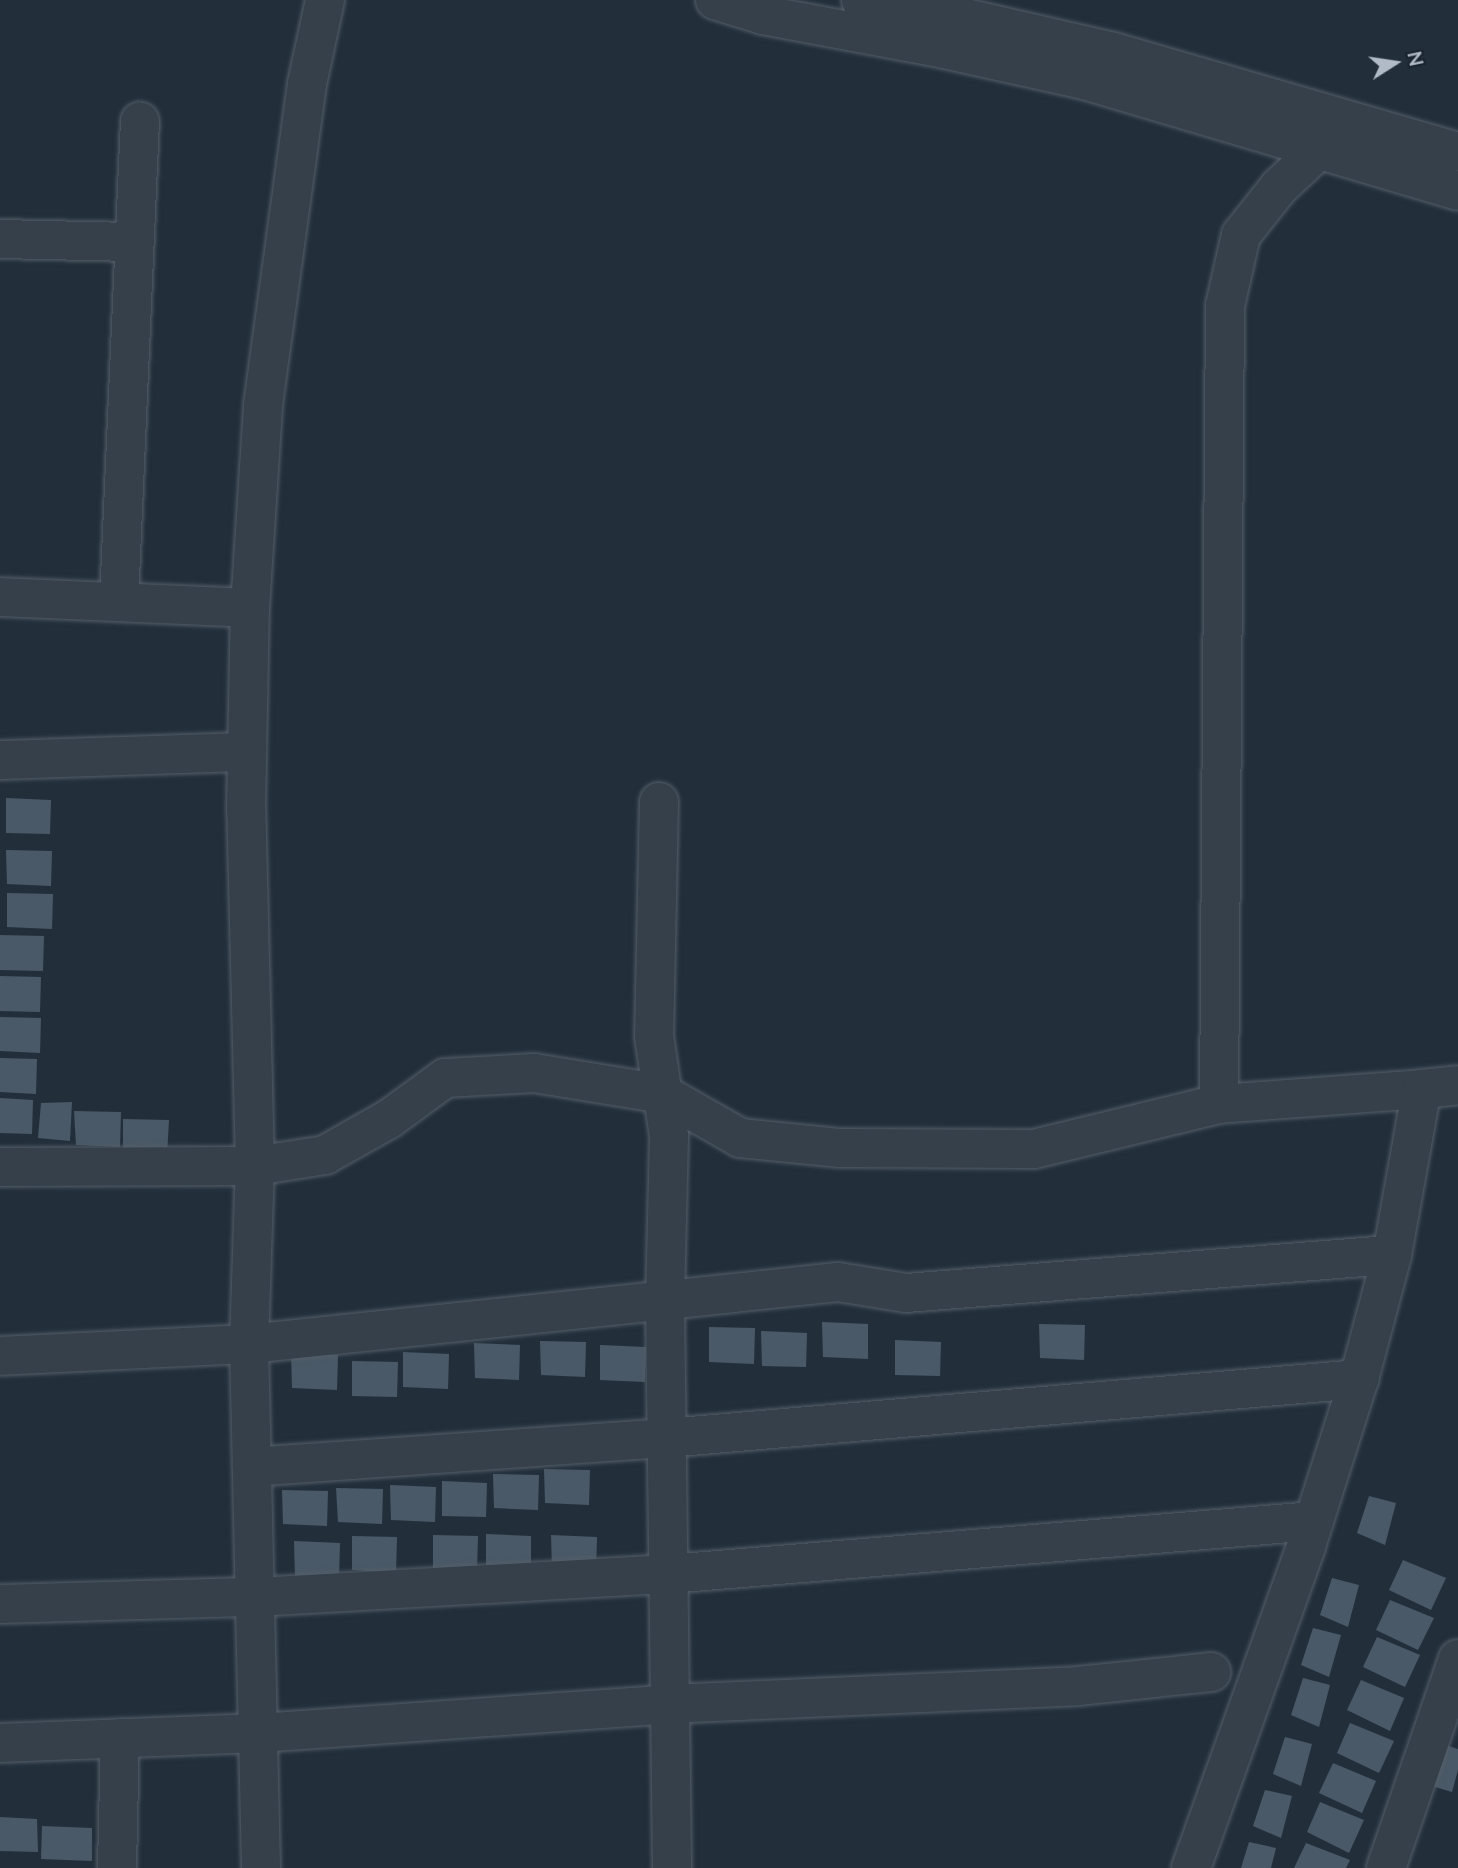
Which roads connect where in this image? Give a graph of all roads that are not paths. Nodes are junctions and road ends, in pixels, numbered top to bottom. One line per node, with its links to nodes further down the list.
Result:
1 (325, 0): 12 (street)
2 (715, 0): 3 (street)
3 (866, 9): 5 (street); 6 (street)
4 (140, 121): 9 (street)
5 (1321, 148): 7 (street); 18 (street)
6 (1458, 152)
7 (1458, 191)
8 (0, 239): 9 (street)
9 (133, 242): 11 (street)
10 (0, 597): 11 (street)
11 (119, 601): 12 (street)
12 (250, 608): 13 (street)
13 (246, 752): 14 (street); 19 (street)
14 (0, 760)
15 (659, 802): 17 (street)
16 (1440, 1087): 18 (street); 21 (street)
17 (663, 1094): 18 (street); 19 (street); 22 (street)
18 (1219, 1104)
19 (255, 1166): 20 (street); 23 (street)
20 (0, 1167)
21 (1392, 1255): 22 (street); 25 (street)
22 (665, 1302): 23 (street); 26 (street)
23 (249, 1344): 24 (street); 27 (street)
24 (0, 1356)
25 (1359, 1379): 26 (street); 28 (street)
26 (667, 1437): 27 (street); 29 (street)
27 (252, 1467): 30 (street)
28 (1314, 1521): 29 (street); 41 (street)
29 (670, 1574): 30 (street); 34 (street)
30 (256, 1597): 31 (street); 35 (street)
31 (0, 1604)
32 (1458, 1659): 42 (street)
33 (1211, 1672): 34 (street)
34 (669, 1704): 35 (street); 40 (street)
35 (259, 1733): 36 (street); 39 (street)
36 (120, 1738): 37 (street); 38 (street)
37 (0, 1743)
38 (117, 1868)
39 (261, 1868)
40 (672, 1868)
41 (1191, 1868)
42 (1386, 1868)

